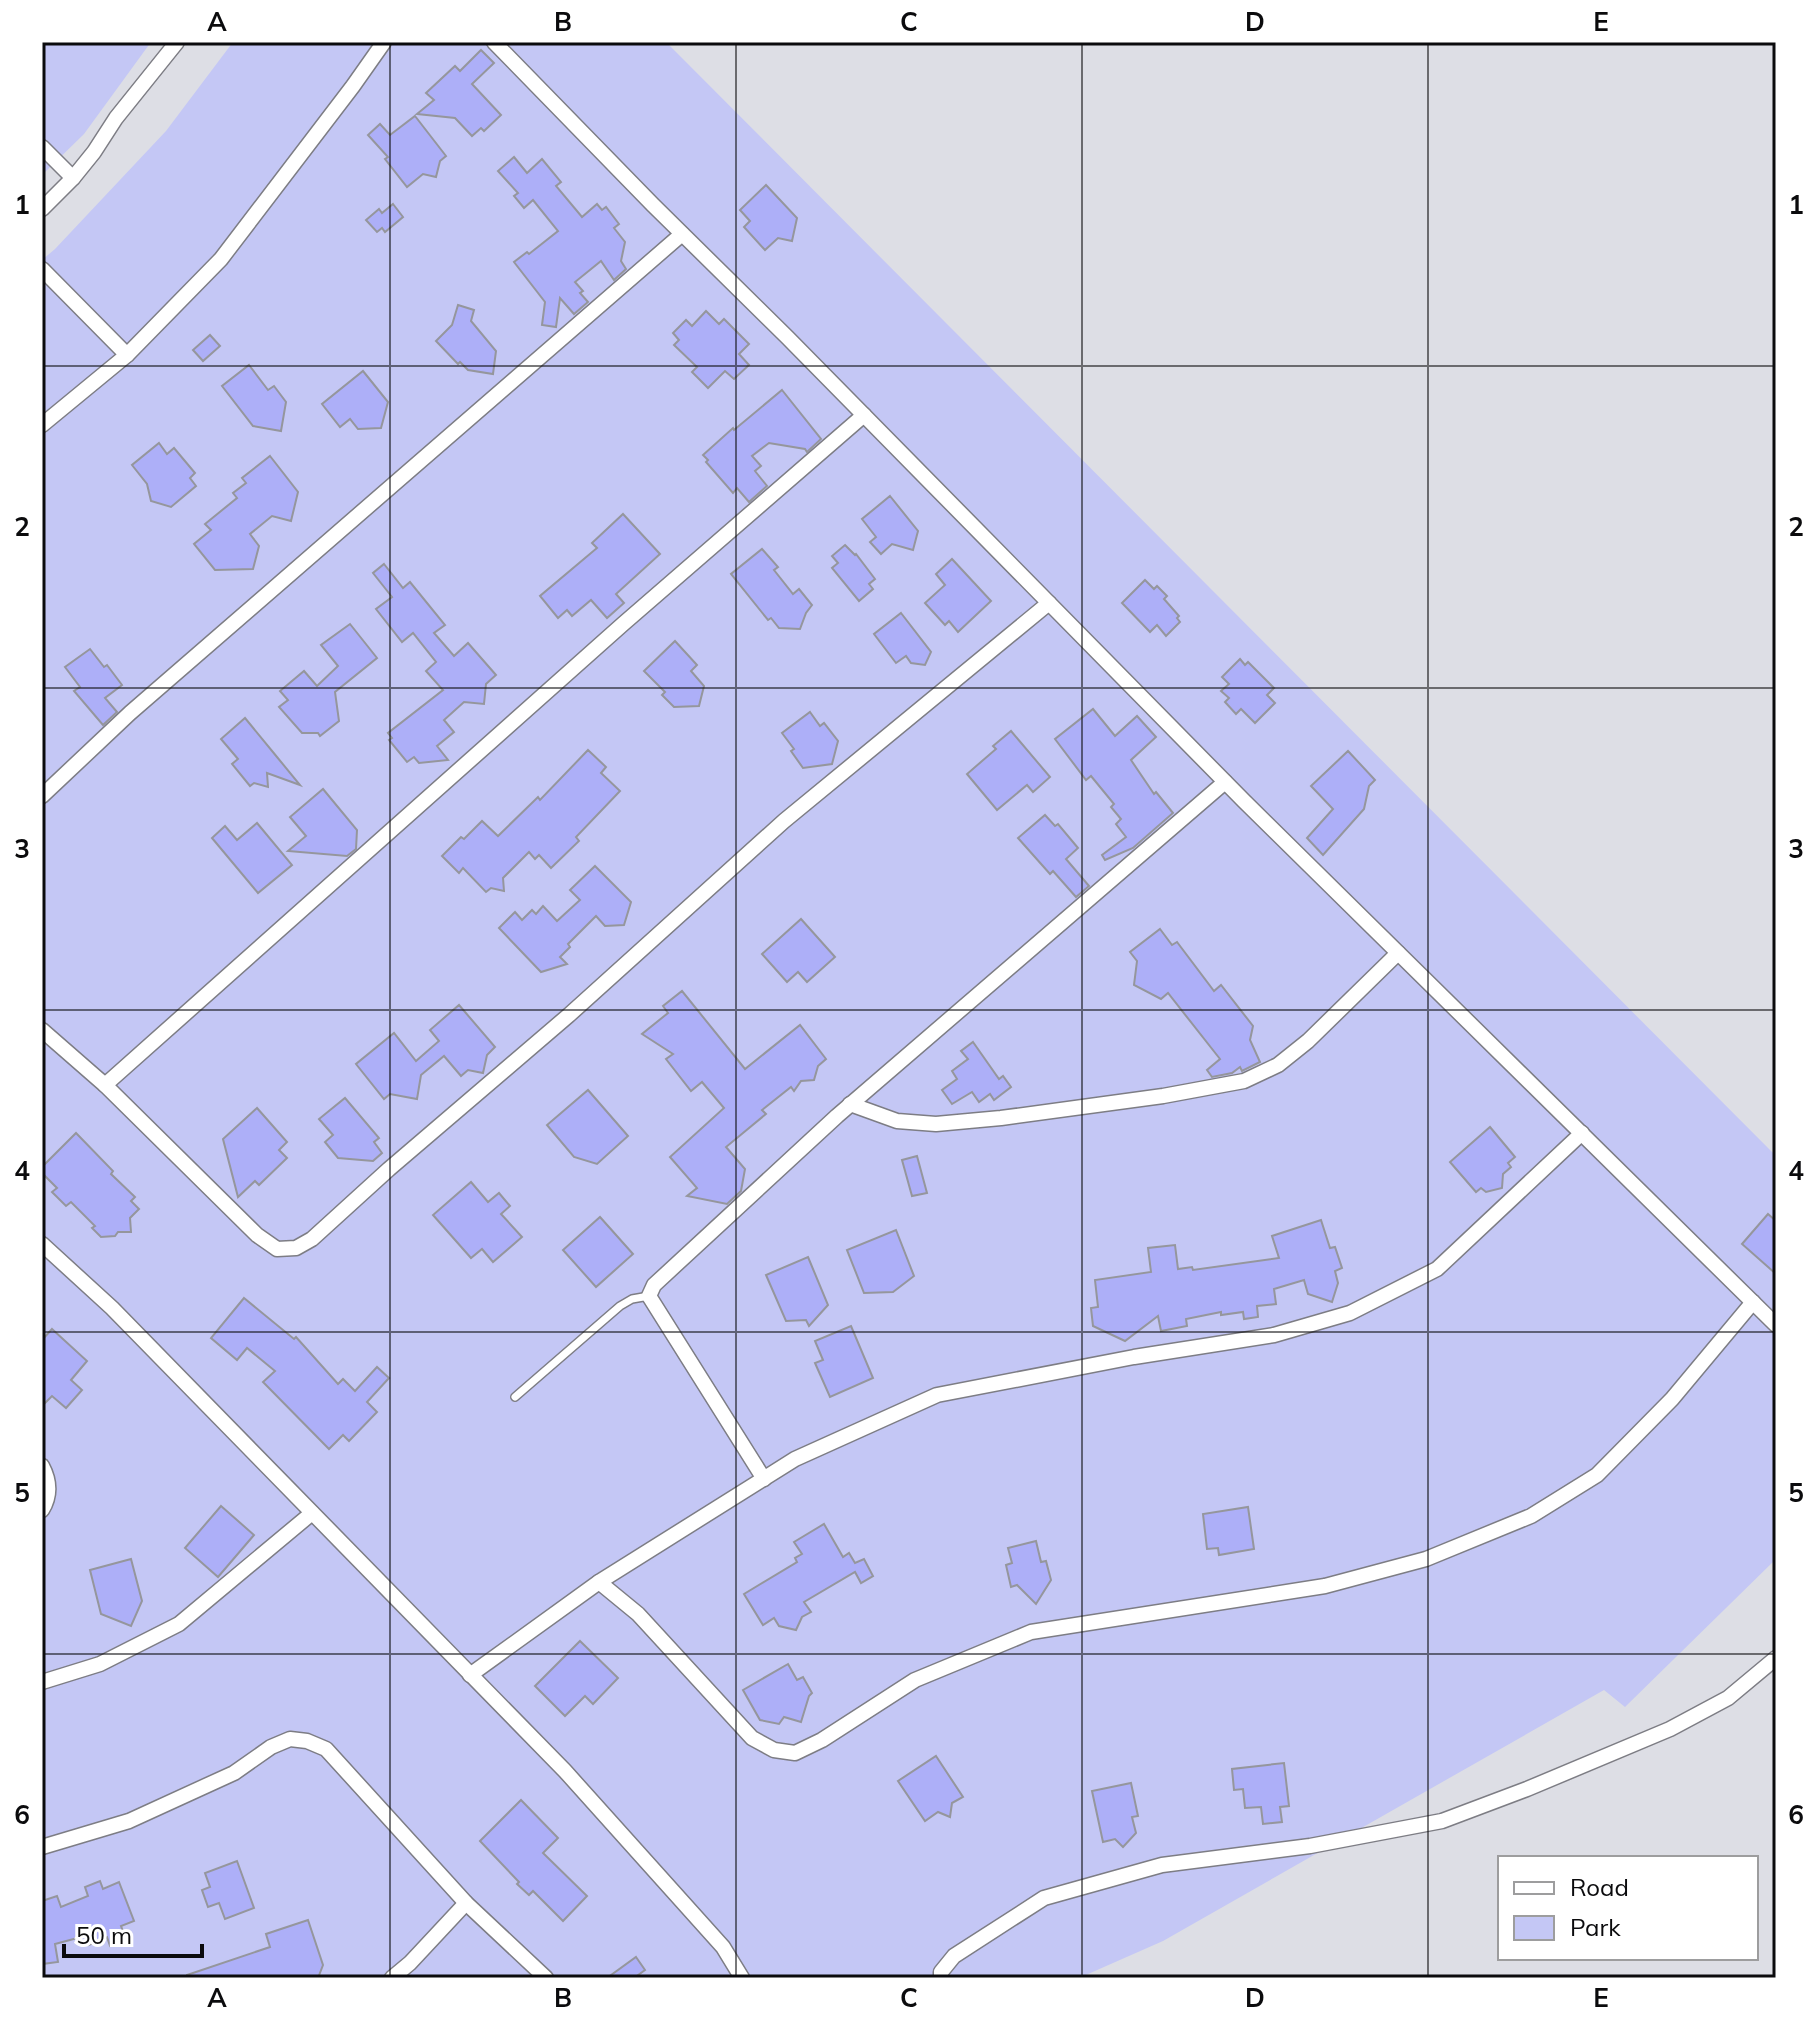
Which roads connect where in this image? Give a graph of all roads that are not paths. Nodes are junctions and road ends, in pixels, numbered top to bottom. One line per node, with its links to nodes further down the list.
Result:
1 (177, 42): 5 (street)
2 (384, 42): 9 (street)
3 (494, 42): 7 (street)
4 (42, 147): 5 (street)
5 (73, 178): 6 (street)
6 (42, 209)
7 (682, 234): 10 (street); 14 (street)
8 (42, 269): 9 (street)
9 (127, 355): 11 (street)
10 (864, 415): 12 (street); 17 (street)
11 (42, 425)
12 (1049, 603): 13 (street); 17 (street)
13 (1225, 782): 15 (street); 18 (street)
14 (42, 796)
15 (1398, 953): 18 (street); 19 (street)
16 (42, 1030): 17 (street)
17 (105, 1085)
18 (850, 1104): 21 (street)
19 (1582, 1133): 22 (street); 26 (street)
20 (42, 1244): 28 (street)
21 (649, 1296): 24 (lane); 26 (street)
22 (1753, 1302): 23 (street); 29 (street)
23 (1776, 1325)
24 (515, 1397)
25 (42, 1466): 27 (street)
26 (764, 1479): 29 (street)
27 (42, 1510)
28 (312, 1513): 31 (street); 32 (street)
29 (599, 1582): 31 (street)
30 (1776, 1658): 38 (street)
31 (470, 1675): 37 (street)
32 (42, 1682)
33 (42, 1847): 34 (street)
34 (466, 1903): 35 (street); 36 (street)
35 (392, 1978)
36 (546, 1978)
37 (742, 1978)
38 (941, 1978)

